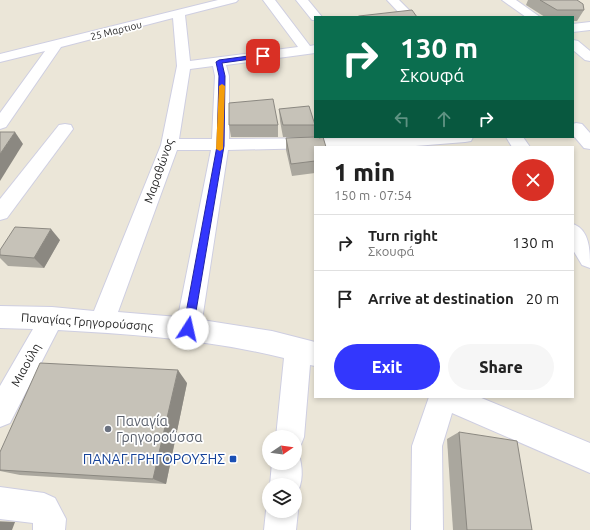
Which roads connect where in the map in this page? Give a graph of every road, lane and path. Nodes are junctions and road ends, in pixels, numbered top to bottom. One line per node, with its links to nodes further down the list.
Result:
1 (232, 0): 6 (street, 25 Μαρτιου)
2 (269, 0): 14 (street)
3 (302, 0): 7 (street)
4 (508, 0): 9 (street)
5 (399, 1): 8 (street)
6 (179, 14): 12 (street, 25 Μαρτιου); 18 (street, Μαραθώνος)
7 (315, 16)
8 (409, 16)
9 (532, 16)
10 (590, 26): 11 (street)
11 (574, 28)
12 (56, 45): 16 (street, 25 Μαρτιου); 19 (street)
13 (574, 45): 15 (street)
14 (311, 49): 17 (street)
15 (590, 57)
16 (0, 58)
17 (219, 62): 18 (street); 26 (street)
18 (184, 66): 25 (street, Μαραθώνος)
19 (0, 124)
20 (580, 128): 24 (street)
21 (65, 129): 27 (street)
22 (451, 138): 23 (street)
23 (397, 142): 26 (street)
24 (590, 144)
25 (170, 145): 26 (street); 32 (street, Μαραθώνος)
26 (220, 146): 33 (street)
27 (0, 213)
28 (574, 234): 29 (street)
29 (590, 259)
30 (0, 317): 31 (street, Παναγίας Γρηγορούσσης)
31 (52, 318): 32 (street, Παναγίας Γρηγορούσσης); 37 (street, Μιαούλη)
32 (102, 322): 33 (street, Παναγίας Γρηγορούσσης)
33 (188, 329): 34 (street, Παναγίας Γρηγορούσσης)
34 (307, 352): 38 (street)
35 (444, 398): 44 (street)
36 (446, 398): 39 (street)
37 (0, 413)
38 (291, 430)
39 (590, 458)
40 (0, 503): 42 (street)
41 (281, 518): 43 (street)
42 (49, 530)
43 (280, 530)
44 (427, 530)

